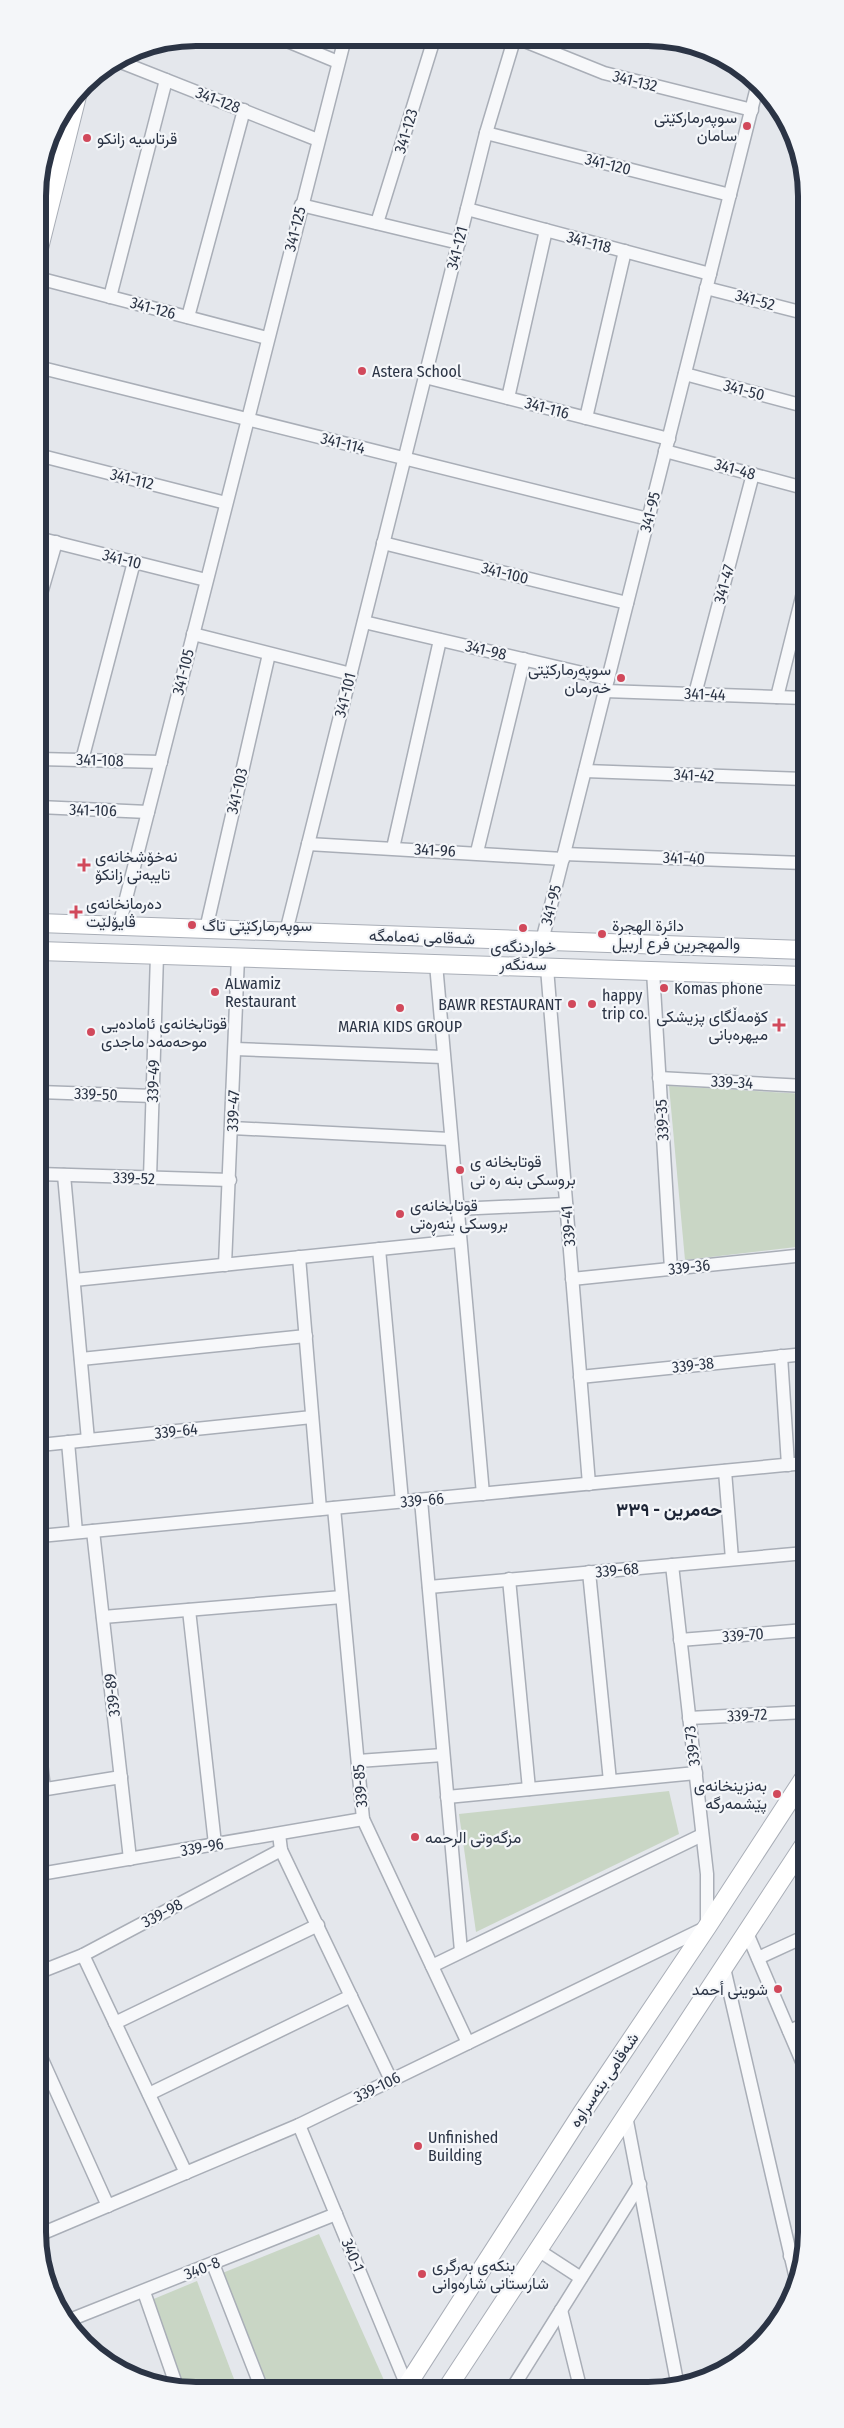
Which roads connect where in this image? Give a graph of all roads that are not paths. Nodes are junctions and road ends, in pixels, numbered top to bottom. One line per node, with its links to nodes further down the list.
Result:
1 (432, 46): 19 (street, 341-123)
2 (512, 46): 13 (street, 341-121)
3 (548, 46): 11 (street, 341-132)
4 (301, 47): 6 (street)
5 (342, 47): 6 (street, 341-125)
6 (338, 62): 14 (street, 341-125)
7 (126, 64): 8 (street, 341-128)
8 (166, 80): 10 (street, 341-128); 26 (street)
9 (756, 92): 11 (street, 341-95)
10 (244, 110): 14 (street, 341-128); 28 (street)
11 (752, 110): 15 (street, 341-95)
12 (72, 112): 16 (main road)
13 (486, 133): 15 (street, 341-120); 18 (street, 341-121)
14 (318, 140): 17 (street, 341-125)
15 (730, 195): 23 (street, 341-95)
16 (47, 203)
17 (301, 205): 19 (street); 29 (street, 341-125)
18 (467, 209): 20 (street, 341-118); 21 (street, 341-121)
19 (378, 223): 21 (street)
20 (546, 230): 22 (street, 341-118); 33 (street)
21 (459, 243): 32 (street, 341-121)
22 (625, 251): 23 (street, 341-118); 35 (street)
23 (710, 274): 25 (street, 341-95)
24 (47, 280): 26 (street, 341-126)
25 (706, 288): 27 (street, 341-52); 31 (street, 341-95)
26 (110, 297): 28 (street, 341-126)
27 (798, 311)
28 (188, 317): 29 (street, 341-126)
29 (268, 338): 36 (street, 341-125)
30 (47, 369): 36 (street, 341-114)
31 (685, 374): 34 (street, 341-50); 37 (street, 341-95)
32 (425, 377): 33 (street, 341-116); 39 (street, 341-121)
33 (508, 398): 35 (street, 341-116)
34 (798, 404)
35 (586, 418): 37 (street, 341-116)
36 (247, 419): 39 (street, 341-114); 42 (street, 341-105)
37 (667, 445): 40 (street, 341-48); 43 (street, 341-95)
38 (47, 457): 42 (street, 341-112)
39 (405, 458): 43 (street, 341-114); 46 (street, 341-101)
40 (752, 474): 41 (street, 341-48); 59 (street, 341-47)
41 (798, 486)
42 (226, 503): 49 (street, 341-105)
43 (648, 519): 50 (street, 341-95)
44 (47, 540): 45 (street, 341-10)
45 (56, 542): 47 (street, 341-10); 48 (street)
46 (383, 543): 50 (street, 341-100); 52 (street, 341-101)
47 (134, 562): 49 (street, 341-10); 63 (street)
48 (47, 574)
49 (206, 580): 53 (street, 341-105)
50 (627, 603): 58 (street, 341-95)
51 (798, 614): 60 (street)
52 (364, 622): 54 (street, 341-98); 57 (street, 341-101)
53 (193, 634): 55 (street); 64 (street, 341-105)
54 (440, 640): 56 (street, 341-98); 70 (street)
55 (269, 654): 57 (street); 76 (street, 341-103)
56 (524, 659): 58 (street, 341-98); 71 (street)
57 (351, 674): 69 (street, 341-101)
58 (607, 685): 59 (street, 341-44); 65 (street, 341-95)
59 (695, 694): 60 (street, 341-44)
60 (777, 697): 61 (street, 341-44)
61 (798, 698)
62 (47, 759): 63 (street, 341-108)
63 (82, 760): 64 (street, 341-108)
64 (161, 762): 68 (street, 341-105)
65 (585, 771): 66 (street, 341-42); 72 (street, 341-95)
66 (798, 779)
67 (47, 807): 68 (street, 341-106)
68 (148, 812): 75 (street, 341-105)
69 (308, 844): 70 (street, 341-96); 77 (street, 341-101)
70 (392, 848): 71 (street, 341-96)
71 (477, 852): 72 (street, 341-96)
72 (563, 856): 73 (street, 341-40); 79 (street, 341-95)
73 (798, 863)
74 (47, 923): 75 (main road, شەقامی نەمامگە)
75 (119, 926): 76 (main road, شەقامی نەمامگە)
76 (206, 929): 77 (main road, شەقامی نەمامگە)
77 (286, 932): 78 (main road, شەقامی نەمامگە)
78 (362, 934): 79 (main road, شەقامی نەمامگە); 85 (main road)
79 (542, 941): 80 (main road, شەقامی نەمامگە)
80 (614, 944): 81 (main road, شەقامی نەمامگە); 88 (main road)
81 (798, 945)
82 (47, 951): 83 (main road, شەقامی نەمامگە)
83 (157, 955): 84 (main road, شەقامی نەمامگە); 96 (street, 339-49)
84 (238, 957): 85 (main road, شەقامی نەمامگە); 91 (street, 339-47)
85 (361, 961): 86 (main road, شەقامی نەمامگە)
86 (436, 964): 87 (main road, شەقامی نەمامگە); 92 (street)
87 (547, 968): 88 (main road, شەقامی نەمامگە); 103 (street, 339-41)
88 (612, 970): 89 (main road, شەقامی نەمامگە)
89 (653, 971): 90 (main road, شەقامی نەمامگە); 93 (street, 339-35)
90 (798, 976)
91 (235, 1048): 92 (street); 97 (street, 339-47)
92 (443, 1057): 98 (street)
93 (659, 1078): 94 (street, 339-34); 110 (street, 339-35)
94 (798, 1086)
95 (47, 1092): 96 (street, 339-50)
96 (153, 1096): 101 (street, 339-49)
97 (232, 1128): 98 (street); 102 (street, 339-47)
98 (450, 1139): 104 (street)
99 (47, 1174): 100 (street, 339-52)
100 (64, 1175): 101 (street, 339-52); 112 (street)
101 (150, 1178): 102 (street, 339-52)
102 (230, 1180): 109 (street, 339-47)
103 (566, 1204): 104 (street); 111 (street, 339-41)
104 (456, 1209): 105 (street)
105 (459, 1241): 106 (street); 126 (street)
106 (378, 1249): 108 (street); 128 (street)
107 (797, 1256): 110 (street, 339-36)
108 (299, 1257): 109 (street); 113 (street)
109 (225, 1264): 112 (street)
110 (671, 1269): 111 (street, 339-36)
111 (572, 1279): 117 (street, 339-41)
112 (74, 1280): 116 (street)
113 (306, 1336): 116 (street); 118 (street)
114 (797, 1355): 115 (street, 339-38)
115 (781, 1356): 117 (street, 339-38); 123 (street)
116 (81, 1360): 119 (street)
117 (580, 1377): 125 (street, 339-41)
118 (312, 1417): 119 (street, 339-64); 130 (street)
119 (88, 1440): 120 (street, 339-64)
120 (68, 1442): 121 (street, 339-64); 132 (street)
121 (46, 1444)
122 (797, 1464): 123 (street, 339-66)
123 (788, 1465): 124 (street, 339-66)
124 (725, 1471): 125 (street, 339-66); 135 (street)
125 (589, 1484): 126 (street, 339-66)
126 (483, 1494): 127 (street, 339-66)
127 (421, 1500): 128 (street, 339-66); 139 (street)
128 (402, 1502): 129 (street, 339-66)
129 (334, 1508): 130 (street, 339-66); 140 (street, 339-85)
130 (320, 1509): 131 (street, 339-66)
131 (93, 1531): 132 (street, 339-66); 142 (street, 339-89)
132 (76, 1532): 133 (street, 339-66)
133 (46, 1535)
134 (797, 1554): 135 (street, 339-68)
135 (732, 1559): 136 (street, 339-68)
136 (672, 1565): 137 (street, 339-68); 144 (street, 339-73)
137 (589, 1572): 138 (street, 339-68); 151 (street)
138 (509, 1579): 139 (street, 339-68); 153 (street)
139 (428, 1587): 147 (street)
140 (342, 1597): 141 (street); 148 (street, 339-85)
141 (189, 1610): 142 (street); 159 (street)
142 (103, 1617): 150 (street, 339-89)
143 (797, 1631): 144 (street, 339-70)
144 (680, 1640): 146 (street, 339-73)
145 (797, 1712): 146 (street, 339-72)
146 (689, 1718): 149 (street, 339-73)
147 (443, 1755): 148 (street); 155 (street)
148 (358, 1761): 156 (street, 339-85)
149 (696, 1773): 151 (street); 158 (street, 339-73)
150 (121, 1778): 152 (street); 162 (street, 339-89)
151 (610, 1781): 153 (street)
152 (46, 1788)
153 (529, 1789): 155 (street)
154 (797, 1789): 165 (main road, شەقامی بنەسراوە)
155 (447, 1797): 168 (street)
156 (363, 1819): 157 (street, 339-96); 171 (street, 339-85)
157 (279, 1834): 159 (street, 339-96); 160 (street)
158 (702, 1835): 165 (street, 339-73); 168 (street)
159 (215, 1844): 162 (street, 339-96)
160 (282, 1850): 164 (street); 169 (street, 339-98)
161 (797, 1856): 166 (main road)
162 (130, 1859): 163 (street, 339-96)
163 (46, 1873)
164 (318, 1925): 174 (street); 175 (street)
165 (708, 1927): 178 (street, 339-106); 203 (main road, شەقامی بنەسراوە)
166 (747, 1933): 170 (street); 172 (main road)
167 (797, 1940): 170 (street)
168 (461, 1951): 171 (street)
169 (83, 1955): 173 (street, 339-98); 175 (street)
170 (758, 1958): 177 (street)
171 (432, 1966): 178 (street, 339-85)
172 (724, 1968): 183 (main road); 192 (street)
173 (46, 1970)
174 (351, 1996): 181 (street); 182 (street)
175 (115, 2022): 182 (street)
176 (797, 2028): 177 (street)
177 (789, 2031): 179 (street)
178 (468, 2043): 181 (street, 339-106)
179 (797, 2050)
180 (46, 2069): 187 (street)
181 (391, 2080): 184 (street, 339-106)
182 (149, 2094): 185 (street)
183 (626, 2116): 186 (street); 190 (main road)
184 (299, 2125): 185 (street, 339-106); 188 (street, 340-1)
185 (186, 2173): 187 (street, 339-106)
186 (640, 2184): 195 (street); 199 (street)
187 (108, 2206): 189 (street, 339-106)
188 (336, 2214): 193 (street, 340-8); 202 (street, 340-1)
189 (46, 2232)
190 (538, 2250): 195 (street); 204 (main road)
191 (796, 2254): 192 (street)
192 (790, 2256): 194 (street)
193 (212, 2264): 196 (street, 340-8); 201 (street)
194 (793, 2269)
195 (581, 2278): 197 (street)
196 (144, 2292): 198 (street, 340-8); 200 (street)
197 (561, 2310): 205 (street); 206 (street)
198 (74, 2318)
199 (677, 2379)
200 (174, 2380)
201 (259, 2382)
202 (405, 2382)
203 (410, 2382)
204 (451, 2382)
205 (516, 2382)
206 (579, 2382)

